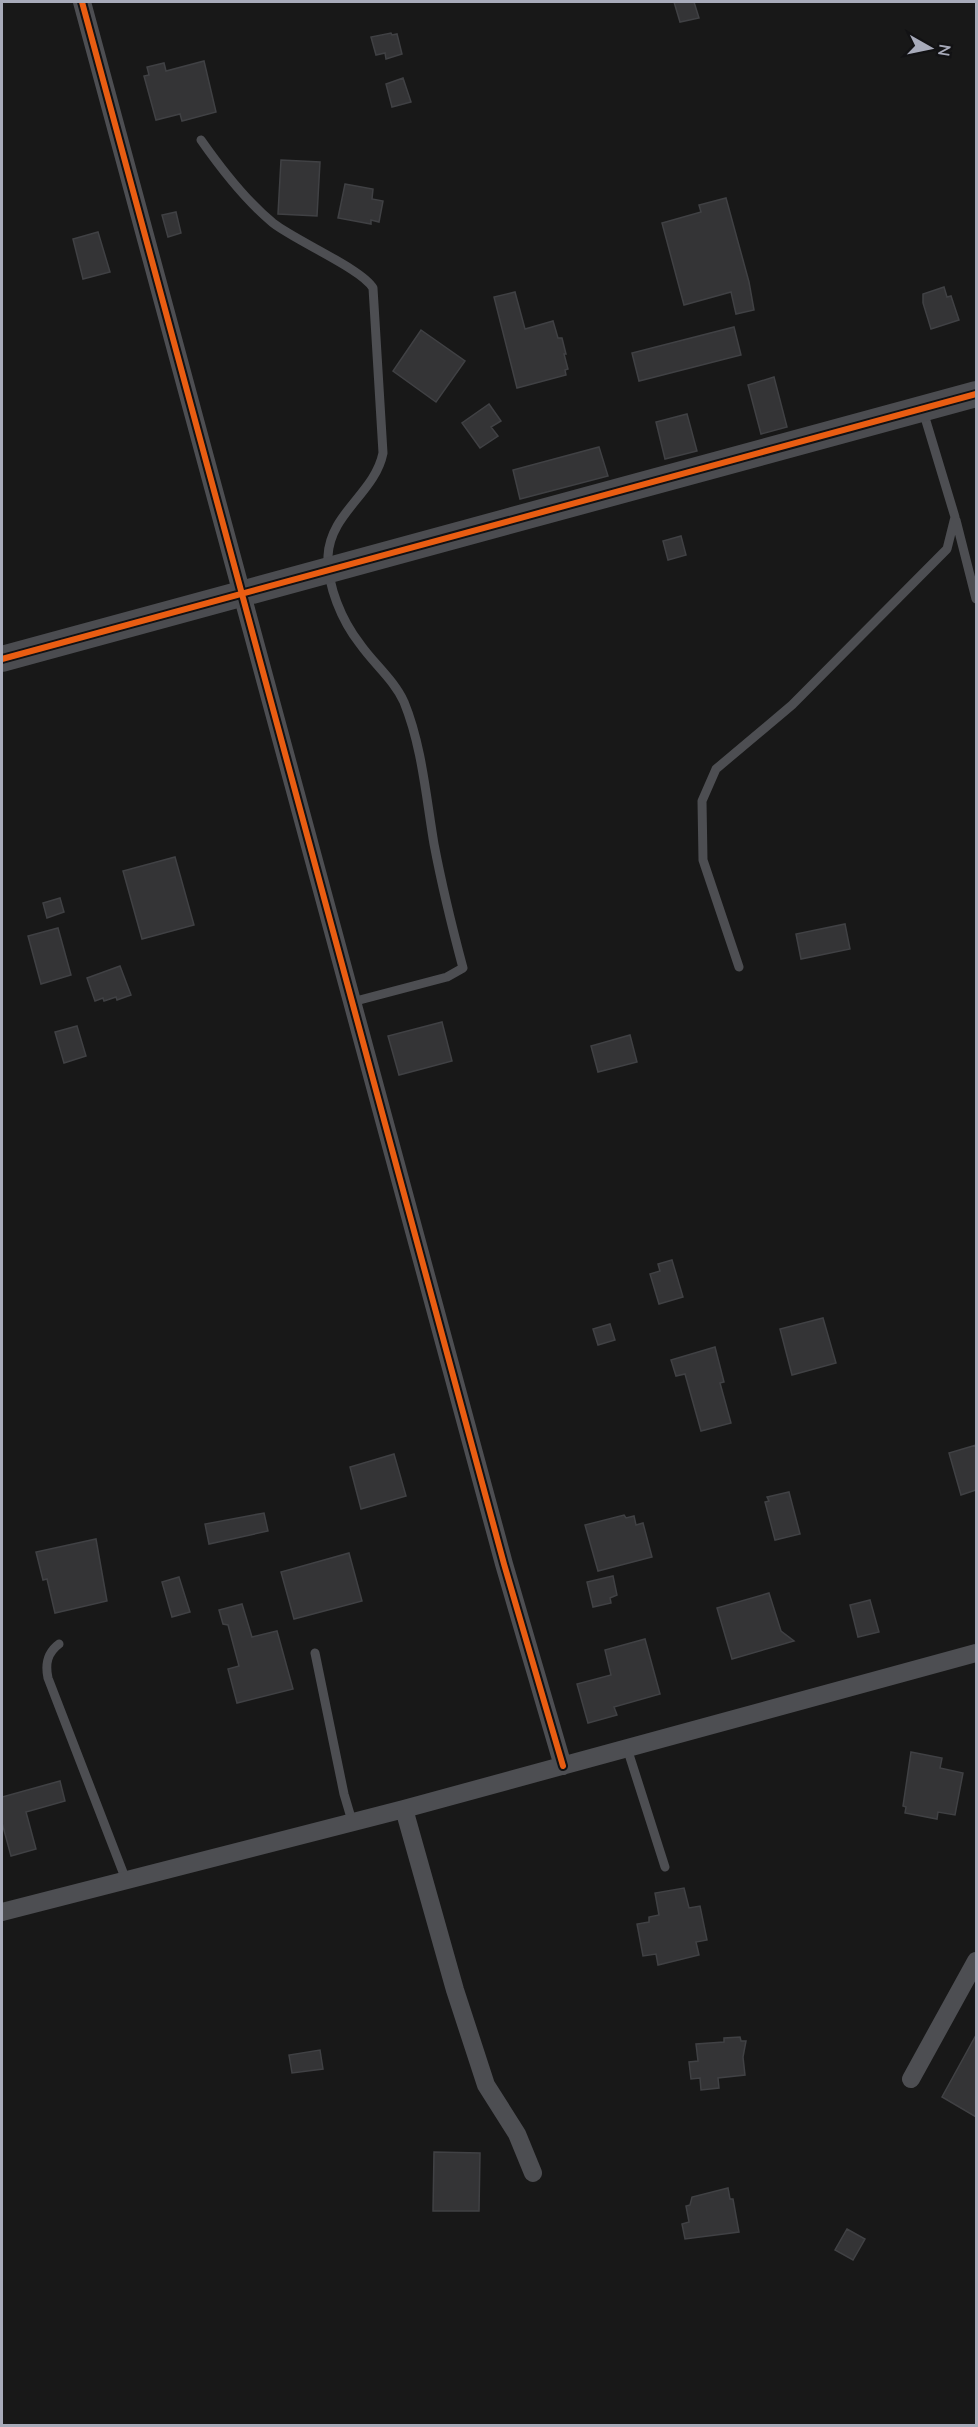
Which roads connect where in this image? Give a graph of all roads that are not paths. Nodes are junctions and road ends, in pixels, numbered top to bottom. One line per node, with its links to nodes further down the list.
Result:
1 (82, 2): 7 (street)
2 (201, 140): 6 (lane)
3 (976, 394): 4 (street)
4 (922, 409): 5 (lane); 6 (street)
5 (955, 517): 8 (lane); 10 (lane)
6 (329, 572): 7 (street); 11 (lane)
7 (242, 595): 9 (street); 11 (street)
8 (976, 599)
9 (2, 659)
10 (738, 967)
11 (352, 1002): 16 (street)
12 (59, 1644): 20 (lane)
13 (315, 1653): 18 (lane)
14 (976, 1653): 15 (street)
15 (627, 1749): 16 (street); 19 (lane)
16 (563, 1766): 17 (street)
17 (404, 1809): 18 (street); 24 (street)
18 (352, 1821): 20 (street)
19 (664, 1867)
20 (126, 1880): 21 (street)
21 (2, 1912)
22 (976, 1961): 23 (street)
23 (911, 2079)
24 (533, 2173)

